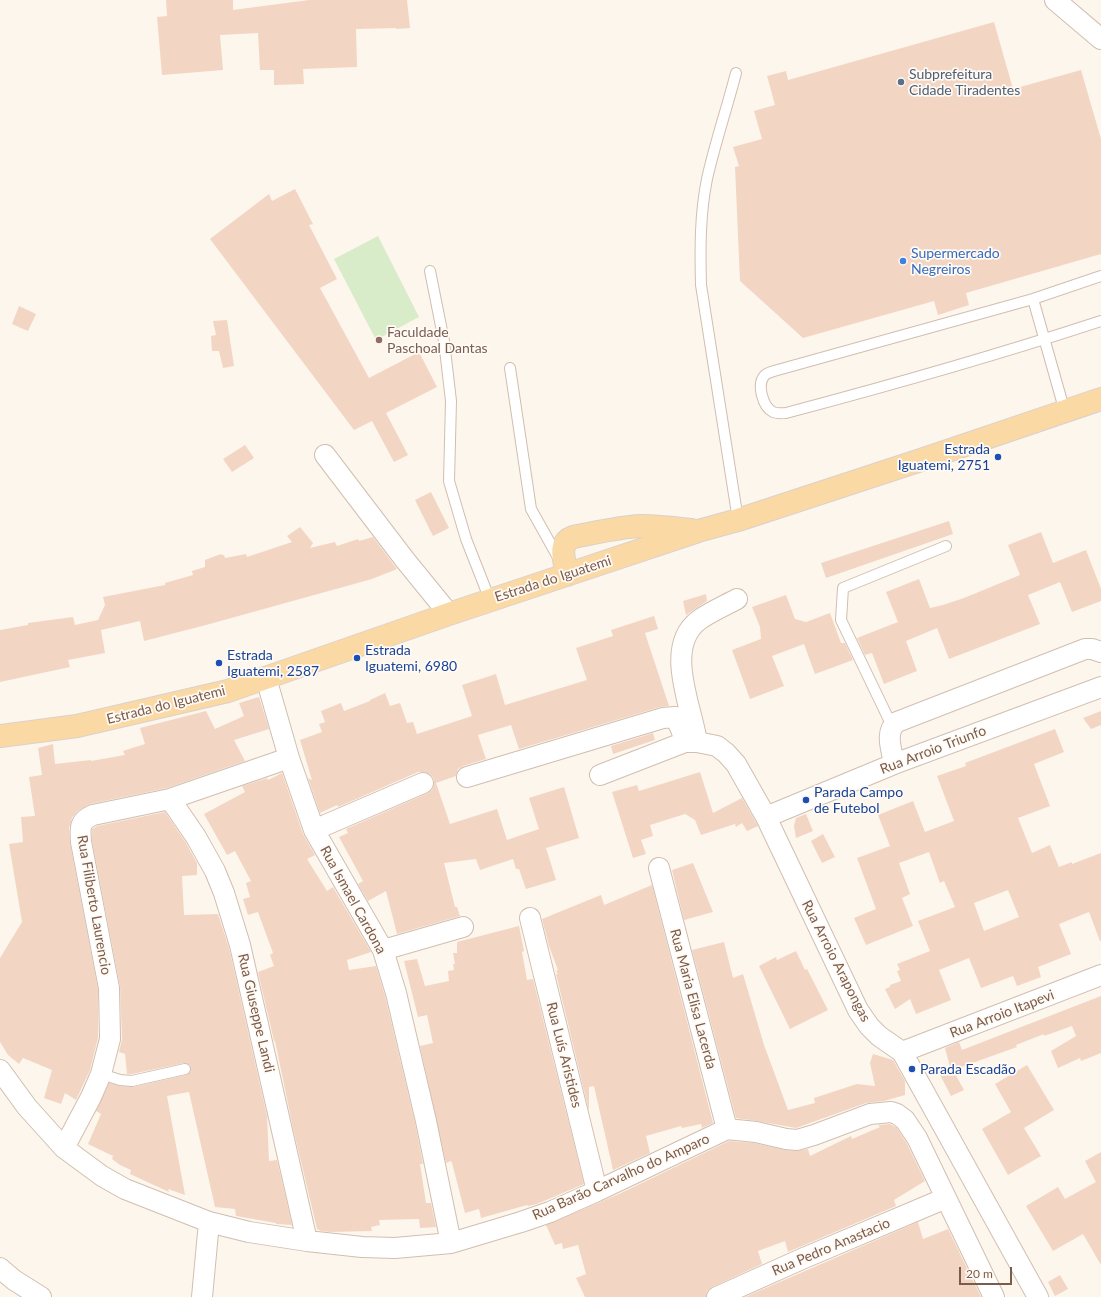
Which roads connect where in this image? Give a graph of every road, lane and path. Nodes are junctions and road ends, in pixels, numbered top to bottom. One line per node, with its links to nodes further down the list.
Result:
1 (1055, 0): 2 (street)
2 (1101, 39)
3 (736, 73): 13 (lane)
4 (430, 271): 18 (lane)
5 (1101, 276): 6 (lane)
6 (1033, 299): 8 (lane); 8 (lane)
7 (1101, 321): 8 (lane)
8 (1044, 339): 11 (lane)
9 (510, 368): 16 (lane)
10 (1101, 399): 11 (main road, Estrada do Iguatemi)
11 (1065, 412): 13 (main road, Estrada do Iguatemi)
12 (325, 455): 19 (street)
13 (738, 520): 14 (main road, Estrada do Iguatemi)
14 (698, 531): 16 (main road, Estrada do Iguatemi); 16 (main road)
15 (946, 546): 23 (lane)
16 (567, 575): 18 (main road, Estrada do Iguatemi)
17 (736, 599): 25 (street)
18 (490, 600): 19 (main road, Estrada do Iguatemi)
19 (449, 614): 21 (main road, Estrada do Iguatemi)
20 (1101, 652): 23 (street)
21 (266, 678): 24 (main road, Estrada do Iguatemi); 26 (street, Rua Ismael Cardona)
22 (1101, 687): 27 (street, Rua Arroio Triunfo)
23 (892, 726): 27 (street)
24 (0, 736)
25 (691, 742): 28 (street); 29 (street); 32 (street, Rua Arroio Arapongas)
26 (289, 758): 31 (street, Rua Filiberto Laurencio); 33 (street, Rua Ismael Cardona)
27 (894, 764): 32 (street, Rua Arroio Triunfo)
28 (600, 775)
29 (467, 776)
30 (422, 783): 33 (street)
31 (170, 799): 42 (street, Rua Filiberto Laurencio); 48 (street, Rua Giuseppe Landi)
32 (766, 817): 39 (street, Rua Arroio Arapongas)
33 (314, 830): 37 (street, Rua Ismael Cardona)
34 (659, 868): 43 (street, Rua Maria Elisa Lacerda)
35 (530, 918): 45 (street, Rua Luís Aristides)
36 (463, 927): 37 (street)
37 (383, 950): 49 (street, Rua Ismael Cardona)
38 (1101, 975): 39 (street, Rua Arroio Itapevi)
39 (902, 1052): 55 (street, Rua Arroio Arapongas)
40 (185, 1069): 42 (lane)
41 (0, 1070): 44 (street, Rua Barão Carvalho do Amparo)
42 (102, 1074): 44 (street, Rua Filiberto Laurencio)
43 (727, 1129): 45 (street, Rua Barão Carvalho do Amparo); 46 (street, Rua Barão Carvalho do Amparo)
44 (64, 1148): 47 (street, Rua Barão Carvalho do Amparo)
45 (597, 1192): 49 (street, Rua Barão Carvalho do Amparo)
46 (946, 1198): 53 (street, Rua Pedro Anastacio); 54 (street, Rua Barão Carvalho do Amparo)
47 (209, 1222): 48 (street, Rua Barão Carvalho do Amparo); 52 (street)
48 (307, 1241): 49 (street, Rua Barão Carvalho do Amparo)
49 (451, 1243)
50 (0, 1268): 51 (street)
51 (41, 1297)
52 (202, 1297)
53 (717, 1297)
54 (994, 1297)
55 (1038, 1297)

